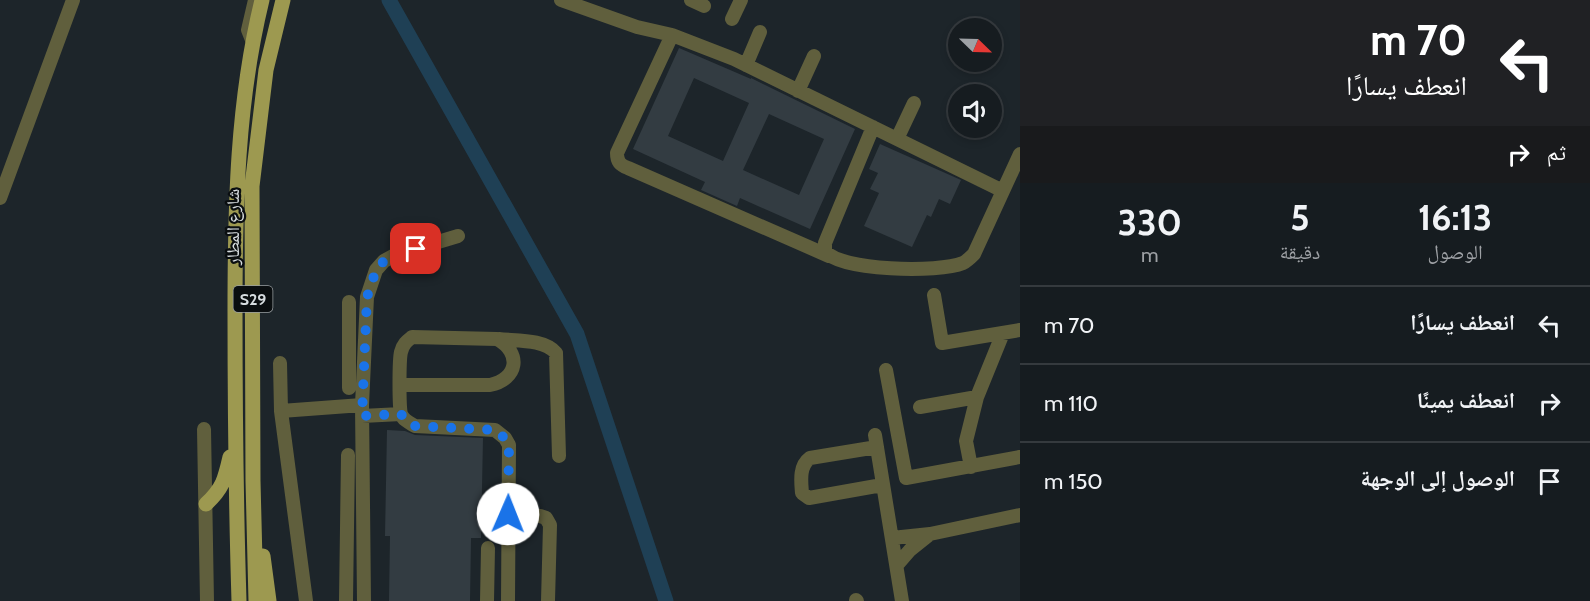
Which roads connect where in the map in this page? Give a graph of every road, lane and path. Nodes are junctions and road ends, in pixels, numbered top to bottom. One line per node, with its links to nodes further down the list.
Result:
1 (73, 0): 21 (street)
2 (255, 0): 12 (street)
3 (262, 0): 12 (main road, شارع المطار / S29)
4 (283, 0): 46 (main road, شارع المطار / S29)
5 (561, 0): 11 (street)
6 (691, 0): 8 (street)
7 (741, 0): 9 (street)
8 (705, 6)
9 (732, 19)
10 (760, 32): 14 (street)
11 (672, 34): 14 (street); 23 (street)
12 (252, 40): 41 (main road, شارع المطار / S29)
13 (814, 57): 15 (street)
14 (746, 65): 15 (street)
15 (798, 90): 17 (street)
16 (914, 103): 18 (street)
17 (873, 127): 18 (street); 23 (street)
18 (897, 139): 20 (street)
19 (1020, 154): 20 (street)
20 (1003, 191): 23 (street)
21 (0, 198)
22 (458, 236): 30 (street)
23 (829, 256)
24 (934, 295): 27 (street)
25 (349, 302): 29 (street)
26 (1020, 330): 27 (street)
27 (1003, 333): 35 (street)
28 (497, 339): 33 (street); 33 (street); 43 (street)
29 (349, 346): 30 (street); 34 (street)
30 (364, 346): 37 (street)
31 (280, 363): 38 (street)
32 (886, 370): 45 (street)
33 (401, 385): 39 (street)
34 (349, 388)
35 (977, 397): 36 (street); 45 (street)
36 (920, 407)
37 (362, 410): 38 (street); 39 (street); 52 (street)
38 (281, 411): 61 (street)
39 (401, 414): 49 (street)
40 (204, 429): 48 (street)
41 (234, 436): 48 (main road); 58 (main road, شارع المطار / S29)
42 (348, 455): 51 (street)
43 (559, 456)
44 (1020, 457): 45 (street)
45 (971, 467)
46 (253, 481): 59 (main road, شارع المطار / S29); 60 (main road)
47 (882, 485): 47 (street); 54 (street)
48 (206, 504): 57 (street)
49 (508, 514): 65 (street); 66 (street)
50 (1020, 516): 53 (street)
51 (347, 528): 52 (street); 62 (street)
52 (363, 528): 63 (street)
53 (930, 534): 54 (street); 56 (street)
54 (892, 538): 56 (street)
55 (488, 548): 64 (street)
56 (897, 565): 67 (street)
57 (207, 601)
58 (239, 601)
59 (256, 601)
60 (269, 601)
61 (306, 601)
62 (346, 601)
63 (364, 601)
64 (487, 601)
65 (508, 601)
66 (548, 601)
67 (902, 601)

